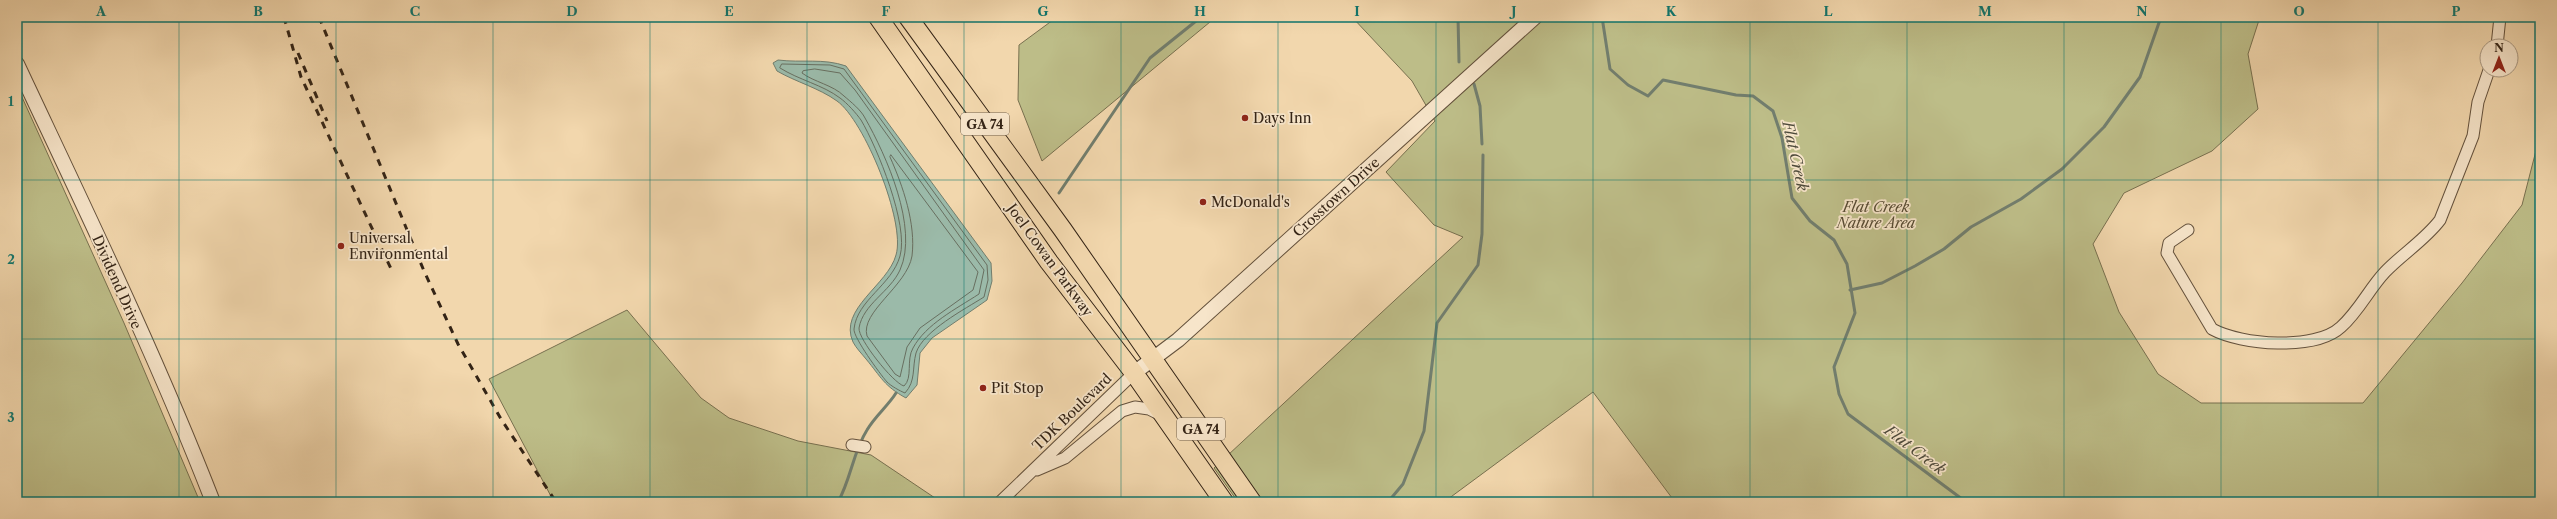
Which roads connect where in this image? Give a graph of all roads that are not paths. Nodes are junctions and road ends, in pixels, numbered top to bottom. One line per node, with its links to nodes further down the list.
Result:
1 (878, 17): 10 (main road, Joel Cowan Parkway / GA 74)
2 (908, 17): 9 (main road, Joel Cowan Parkway / GA 74)
3 (1535, 17): 9 (street, Crosstown Drive)
4 (2500, 17): 5 (street)
5 (2498, 38)
6 (17, 64): 15 (street, Dividend Drive)
7 (2486, 78): 8 (street)
8 (2188, 230)
9 (1152, 360): 10 (street, Crosstown Drive); 18 (main road, Joel Cowan Parkway / GA 74)
10 (1134, 374): 11 (main road, Joel Cowan Parkway / GA 74); 14 (street, TDK Boulevard)
11 (1165, 417): 14 (street, TDK Boulevard); 17 (main road, Joel Cowan Parkway / GA 74)
12 (852, 445): 13 (street)
13 (865, 447)
14 (1031, 472): 16 (street, TDK Boulevard)
15 (213, 502)
16 (1000, 502)
17 (1224, 502)
18 (1252, 502)

